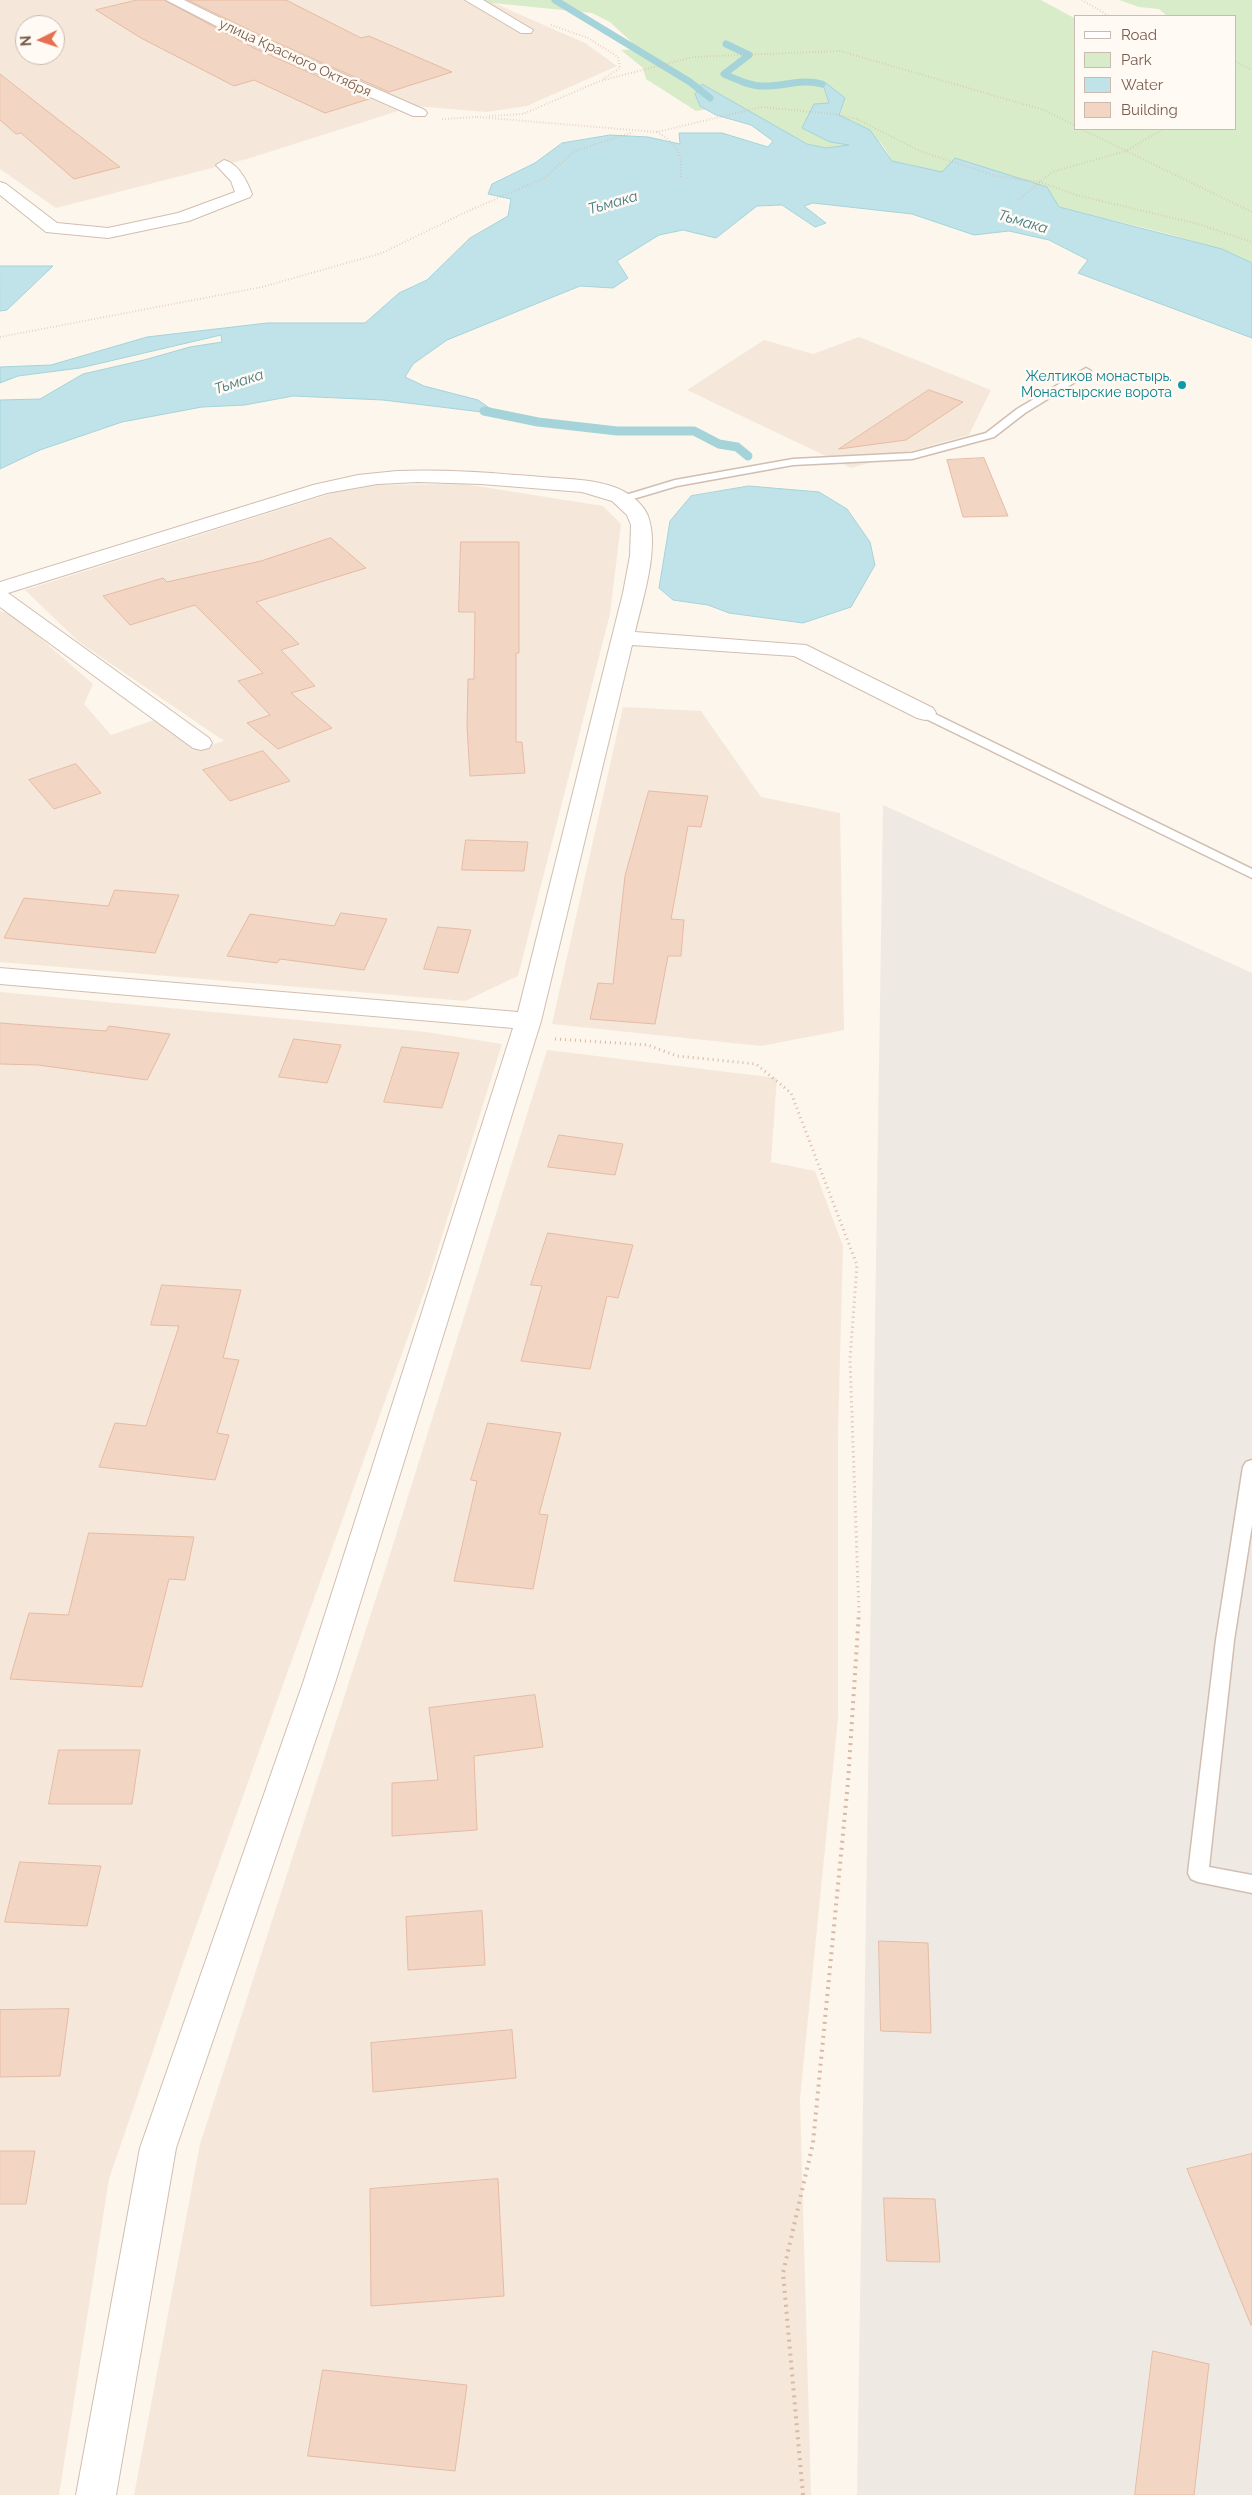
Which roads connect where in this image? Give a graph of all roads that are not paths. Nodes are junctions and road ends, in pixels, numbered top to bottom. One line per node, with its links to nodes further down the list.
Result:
1 (173, 0): 4 (street, улица Красного Октября)
2 (472, 0): 3 (street)
3 (526, 30)
4 (419, 114)
5 (224, 165): 6 (street)
6 (0, 187)
7 (1086, 371): 8 (lane)
8 (623, 498): 9 (street); 11 (street)
9 (0, 589)
10 (0, 597): 13 (street)
11 (623, 638): 12 (street); 16 (street)
12 (925, 713): 14 (lane)
13 (201, 743)
14 (1252, 874)
15 (0, 976): 16 (street)
16 (528, 1021): 19 (street)
17 (1252, 1467): 18 (lane)
18 (1252, 1884)
19 (96, 2495)

